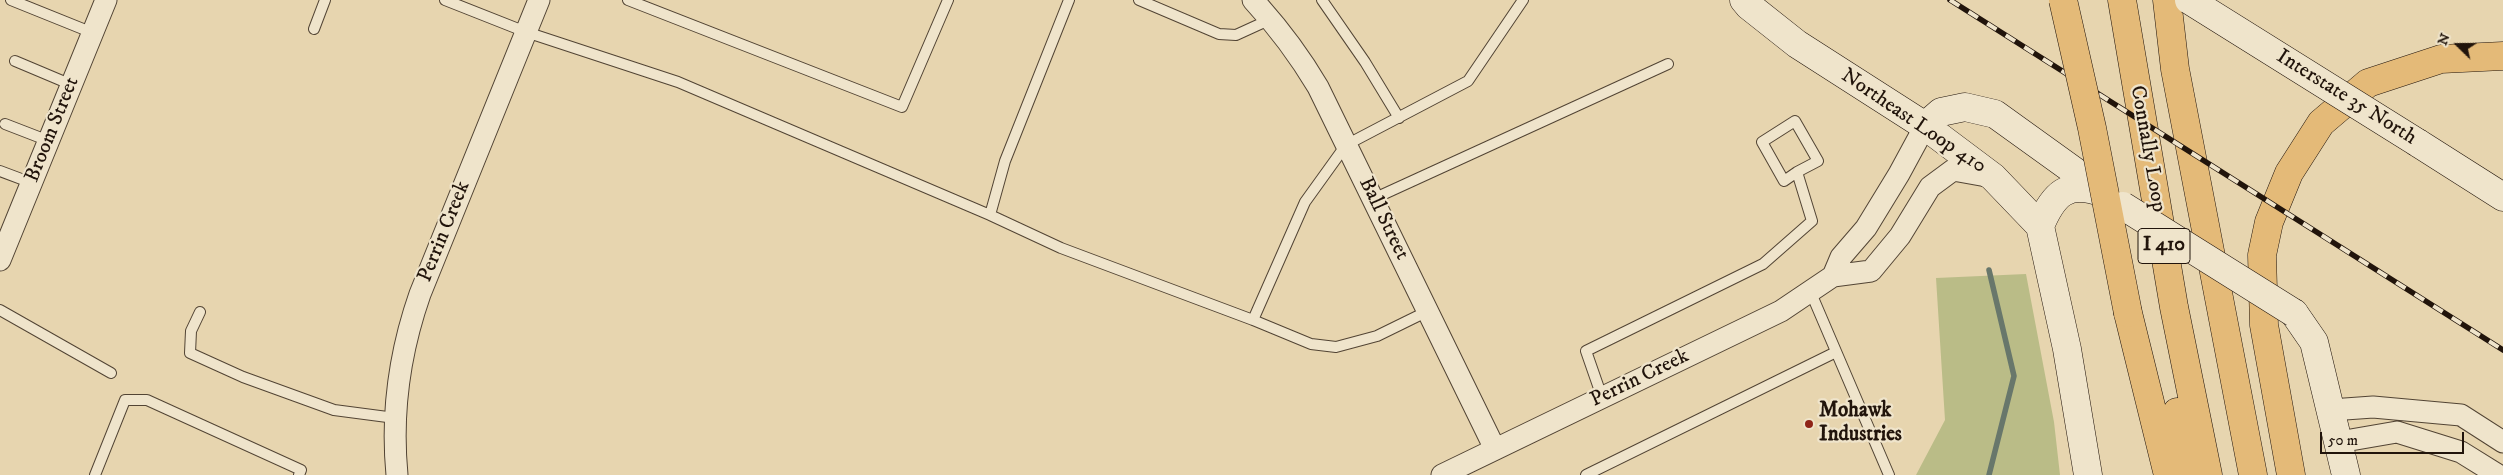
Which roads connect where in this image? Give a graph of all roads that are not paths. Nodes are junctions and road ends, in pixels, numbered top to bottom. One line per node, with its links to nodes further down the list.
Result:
1 (12, 0): 21 (lane)
2 (106, 0): 21 (street, Broom Street)
3 (325, 0): 19 (lane)
4 (446, 0): 20 (lane)
5 (539, 0): 20 (street, Perrin Creek)
6 (628, 0): 7 (lane)
7 (948, 0)
8 (1069, 0): 38 (lane)
9 (1139, 0): 18 (lane)
10 (1253, 0): 18 (street, Ball Street)
11 (1322, 0): 26 (lane)
12 (1523, 0): 26 (lane)
13 (1744, 0): 28 (main road, Northeast Loop 410)
14 (2063, 0): 47 (highway, bridge)
15 (2168, 0): 68 (highway)
16 (2189, 0): 35 (main road, Interstate 35 North, bridge)
17 (2124, 8): 66 (highway); 67 (highway, Connally Loop / I 410)
18 (1271, 19): 30 (street, Ball Street)
19 (314, 29)
20 (526, 32): 38 (lane); 53 (street, Perrin Creek)
21 (93, 33): 25 (street, Broom Street)
22 (2503, 56): 69 (highway)
23 (15, 61): 25 (lane)
24 (1668, 64): 36 (lane)
25 (72, 85): 29 (street, Broom Street)
26 (1399, 118): 30 (lane)
27 (5, 124): 29 (lane)
28 (1925, 126): 33 (main road, Northeast Loop 410); 37 (main road); 42 (street, Perrin Creek)
29 (49, 141): 34 (street, Broom Street)
30 (1346, 145): 36 (street, Ball Street); 48 (lane)
31 (0, 172): 34 (lane)
32 (1797, 172): 32 (lane); 51 (lane)
33 (1993, 177): 39 (main road, Northeast Loop 410); 42 (street)
34 (32, 183): 40 (street, Broom Street)
35 (2503, 197)
36 (1373, 199): 45 (street, Ball Street)
37 (2112, 199): 39 (main road); 52 (main road, bridge)
38 (990, 215): 48 (lane)
39 (2040, 226): 63 (main road)
40 (6, 230): 41 (street, Broom Street)
41 (0, 260)
42 (1833, 276): 43 (street, Perrin Creek)
43 (1811, 293): 49 (lane); 51 (street, Perrin Creek)
44 (0, 310): 50 (lane)
45 (1428, 311): 48 (lane); 56 (street, Ball Street)
46 (200, 312): 53 (lane)
47 (2128, 313): 64 (highway); 65 (highway)
48 (1253, 320)
49 (1836, 352): 61 (lane); 62 (lane)
50 (111, 373)
51 (1602, 398): 56 (street, Perrin Creek)
52 (2331, 410): 54 (main road); 55 (street)
53 (395, 418): 59 (street, Perrin Creek)
54 (2338, 442): 70 (main road); 71 (street)
55 (2503, 442)
56 (1495, 449): 60 (street, Perrin Creek)
57 (95, 475): 58 (lane)
58 (299, 475)
59 (397, 475)
60 (1442, 475)
61 (1586, 475)
62 (1890, 475)
63 (2088, 475)
64 (2150, 475)
65 (2168, 475)
66 (2187, 475)
67 (2208, 475)
68 (2253, 475)
69 (2292, 475)
70 (2346, 475)
71 (2498, 475)

